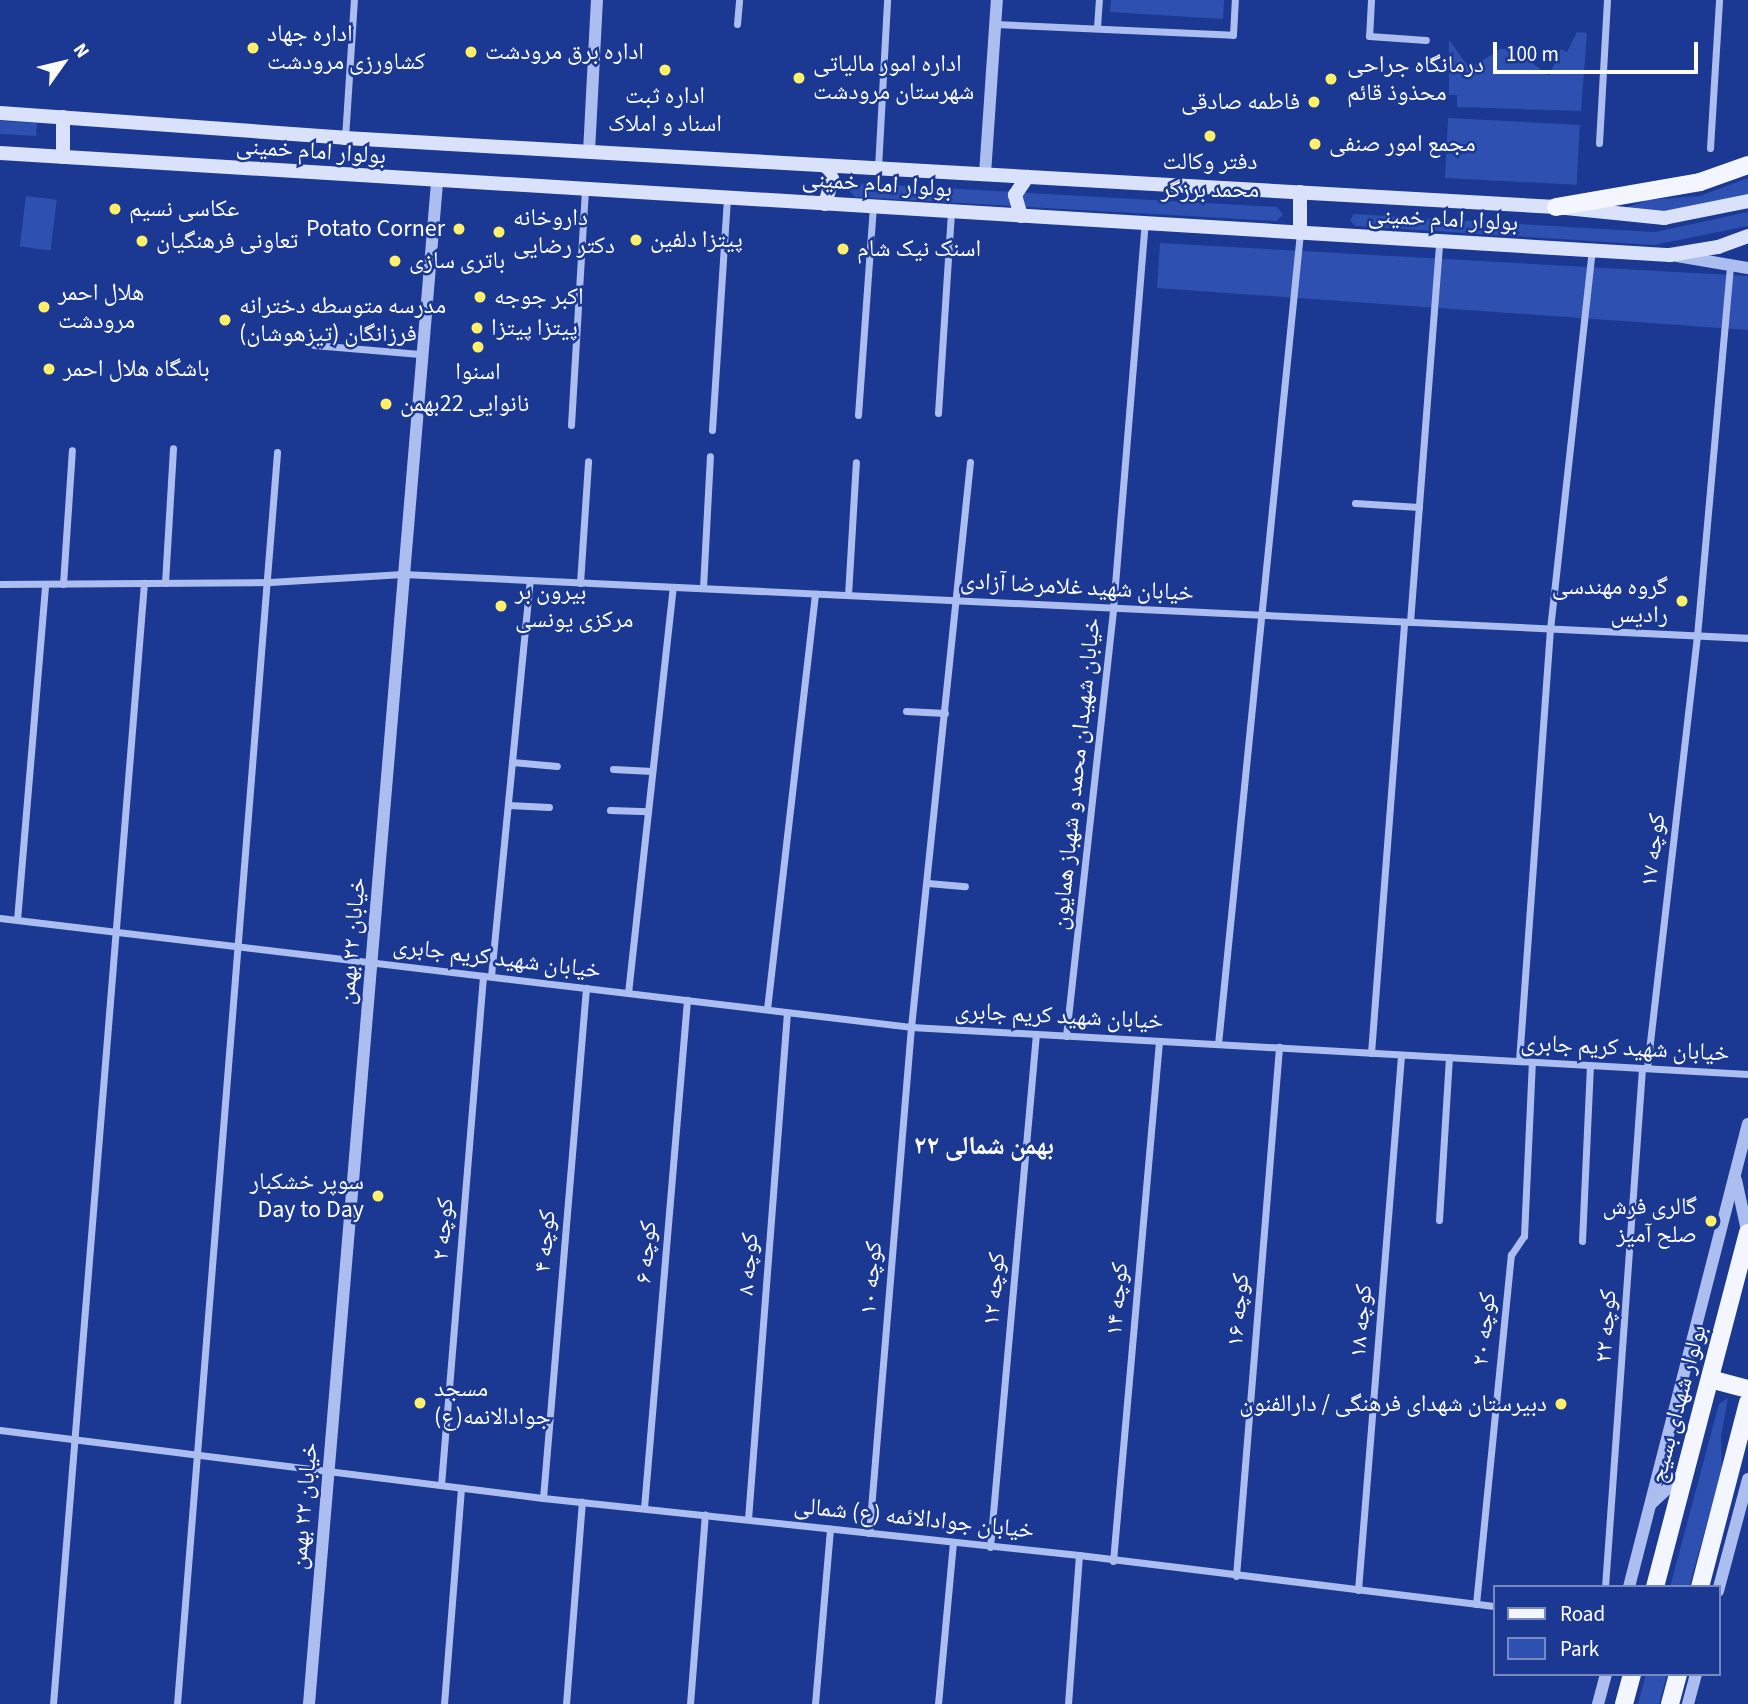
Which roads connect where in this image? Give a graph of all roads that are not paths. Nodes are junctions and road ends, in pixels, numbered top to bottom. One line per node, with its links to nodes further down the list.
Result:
1 (354, 0): 17 (street)
2 (597, 0): 20 (street)
3 (739, 0): 11 (street)
4 (887, 0): 25 (street)
5 (997, 0): 12 (street)
6 (1099, 0): 13 (street)
7 (1235, 0): 13 (street)
8 (1371, 0): 14 (street)
9 (1607, 0): 18 (street)
10 (1720, 0): 19 (street)
11 (737, 24)
12 (995, 24): 13 (street); 26 (street)
13 (1097, 27)
14 (1426, 40)
15 (0, 113): 16 (main road, بولوار امام خمینی)
16 (63, 117): 17 (main road, بولوار امام خمینی); 22 (main road)
17 (345, 138): 20 (main road, بولوار امام خمینی)
18 (1599, 143)
19 (1710, 149)
20 (589, 152): 24 (main road, بولوار امام خمینی)
21 (0, 153): 22 (main road, بولوار امام خمینی)
22 (63, 157): 28 (main road, بولوار امام خمینی)
23 (1748, 165): 35 (main road)
24 (827, 166): 25 (main road, بولوار امام خمینی); 33 (main road)
25 (878, 168): 26 (main road, بولوار امام خمینی)
26 (985, 174): 27 (main road, بولوار امام خمینی)
27 (1027, 177): 30 (main road, بولوار امام خمینی); 37 (main road)
28 (437, 183): 29 (main road, بولوار امام خمینی); 47 (street, خیابان ۲۲ بهمن)
29 (585, 189): 31 (main road, بولوار امام خمینی); 50 (street)
30 (1300, 192): 35 (main road, بولوار امام خمینی); 39 (main road)
31 (727, 198): 33 (main road, بولوار امام خمینی); 51 (street)
32 (1748, 201): 35 (main road, بولوار امام خمینی)
33 (825, 204): 34 (main road, بولوار امام خمینی)
34 (873, 207): 36 (main road, بولوار امام خمینی); 49 (street)
35 (1556, 207)
36 (951, 212): 37 (main road, بولوار امام خمینی); 48 (street)
37 (1021, 216): 38 (main road, بولوار امام خمینی)
38 (1145, 223): 39 (main road, بولوار امام خمینی); 75 (street, خیابان شهیدان محمد و شهباز همایون)
39 (1300, 233): 41 (main road, بولوار امام خمینی); 76 (street)
40 (1748, 236): 43 (main road, بولوار امام خمینی)
41 (1439, 242): 42 (main road, بولوار امام خمینی); 60 (street)
42 (1592, 251): 43 (main road, بولوار امام خمینی); 78 (street)
43 (1670, 256): 44 (street)
44 (1730, 264): 45 (street); 79 (street)
45 (1748, 268)
46 (314, 345): 47 (street)
47 (420, 354): 61 (street, خیابان ۲۲ بهمن)
48 (938, 413)
49 (858, 415)
50 (571, 425)
51 (712, 430)
52 (173, 448): 65 (street)
53 (72, 450): 69 (street)
54 (277, 452): 63 (street)
55 (710, 456): 71 (street)
56 (588, 461): 66 (street)
57 (856, 462): 73 (street)
58 (970, 463): 74 (street, کوچه ۱۰)
59 (1355, 503): 60 (street)
60 (1419, 507): 77 (street)
61 (404, 574): 62 (street, خیابان شهید غلامرضا آزادی); 63 (street, خیابان شهید غلامرضا آزادی); 97 (street, خیابان ۲۲ بهمن)
62 (530, 580): 66 (street, خیابان شهید غلامرضا آزادی); 83 (street, کوچه ۲)
63 (270, 582): 65 (street, خیابان شهید غلامرضا آزادی); 96 (street)
64 (144, 583): 65 (street, خیابان شهید غلامرضا آزادی); 69 (street, خیابان شهید غلامرضا آزادی); 95 (street)
65 (165, 583)
66 (580, 583): 70 (street, خیابان شهید غلامرضا آزادی)
67 (0, 584): 68 (street, خیابان شهید غلامرضا آزادی)
68 (45, 584): 69 (street, خیابان شهید غلامرضا آزادی); 94 (street)
69 (63, 584)
70 (673, 587): 71 (street, خیابان شهید غلامرضا آزادی); 86 (street)
71 (703, 588): 72 (street, خیابان شهید غلامرضا آزادی)
72 (816, 594): 73 (street, خیابان شهید غلامرضا آزادی); 102 (street)
73 (848, 595): 74 (street, خیابان شهید غلامرضا آزادی)
74 (958, 600): 75 (street, خیابان شهید غلامرضا آزادی); 82 (street, کوچه ۱۰)
75 (1114, 608): 76 (street, خیابان شهید غلامرضا آزادی); 106 (street, خیابان شهیدان محمد و شهباز همایون)
76 (1265, 615): 77 (street, خیابان شهید غلامرضا آزادی); 108 (street)
77 (1407, 622): 78 (street, خیابان شهید غلامرضا آزادی); 110 (street)
78 (1550, 629): 79 (street, خیابان شهید غلامرضا آزادی); 113 (street)
79 (1697, 636): 80 (street, خیابان شهید غلامرضا آزادی); 116 (street, کوچه ۱۷)
80 (1748, 638)
81 (906, 711): 82 (street)
82 (945, 713): 91 (street, کوچه ۱۰)
83 (512, 762): 84 (street); 87 (street, کوچه ۲)
84 (558, 766)
85 (613, 769): 86 (street)
86 (652, 771): 90 (street)
87 (508, 805): 88 (street); 98 (street, کوچه ۲)
88 (549, 807)
89 (610, 810): 90 (street)
90 (648, 811): 100 (street)
91 (928, 883): 92 (street); 104 (street, کوچه ۱۰)
92 (965, 886)
93 (0, 918): 94 (street, خیابان شهید کریم جابری)
94 (17, 920): 95 (street, خیابان شهید کریم جابری)
95 (116, 932): 96 (street, خیابان شهید کریم جابری); 127 (street)
96 (239, 946): 97 (street, خیابان شهید کریم جابری); 128 (street)
97 (371, 962): 98 (street, خیابان شهید کریم جابری); 129 (street, خیابان ۲۲ بهمن)
98 (487, 976): 99 (street, خیابان شهید کریم جابری); 132 (street, کوچه ۲)
99 (586, 988): 100 (street, خیابان شهید کریم جابری); 134 (street, کوچه ۴)
100 (628, 993): 101 (street, خیابان شهید کریم جابری)
101 (687, 1000): 102 (street, خیابان شهید کریم جابری); 137 (street, کوچه ۶)
102 (767, 1009): 103 (street, خیابان شهید کریم جابری)
103 (787, 1012): 104 (street, خیابان شهید کریم جابری); 139 (street, کوچه ۸)
104 (911, 1027): 105 (street, خیابان شهید کریم جابری); 141 (street, کوچه ۱۰)
105 (1036, 1034): 106 (street, خیابان شهید کریم جابری); 143 (street, کوچه ۱۲)
106 (1066, 1036): 107 (street, خیابان شهید کریم جابری)
107 (1159, 1041): 108 (street, خیابان شهید کریم جابری); 145 (street, کوچه ۱۴)
108 (1218, 1044): 109 (street, خیابان شهید کریم جابری)
109 (1279, 1047): 110 (street, خیابان شهید کریم جابری); 146 (street, کوچه ۱۶)
110 (1371, 1053): 111 (street, خیابان شهید کریم جابری)
111 (1401, 1055): 112 (street, خیابان شهید کریم جابری); 152 (street, کوچه ۱۸)
112 (1449, 1057): 113 (street, خیابان شهید کریم جابری); 120 (street)
113 (1519, 1061): 114 (street, خیابان شهید کریم جابری)
114 (1532, 1062): 115 (street, خیابان شهید کریم جابری); 153 (street, کوچه ۲۰)
115 (1590, 1065): 116 (street, خیابان شهید کریم جابری); 122 (street)
116 (1645, 1068): 117 (street, خیابان شهید کریم جابری); 147 (street, کوچه ۲۲)
117 (1748, 1074)
118 (1748, 1124): 119 (street)
119 (1735, 1176): 121 (street); 136 (street)
120 (1439, 1220)
121 (1748, 1234): 123 (main road, بولوار شهدای بسیج)
122 (1582, 1241)
123 (1710, 1379): 124 (main road); 130 (main road, بولوار شهدای بسیج)
124 (1748, 1389)
125 (1748, 1403): 150 (main road)
126 (0, 1430): 127 (street, خیابان جوادالائمه (ع) شمالی)
127 (75, 1439): 128 (street, خیابان جوادالائمه (ع) شمالی); 159 (street)
128 (197, 1454): 129 (street, خیابان جوادالائمه (ع) شمالی); 160 (street)
129 (328, 1470): 132 (street, خیابان جوادالائمه (ع) شمالی); 161 (street, خیابان ۲۲ بهمن)
130 (1687, 1471): 136 (street); 149 (main road, بولوار شهدای بسیج)
131 (1748, 1479): 151 (street)
132 (442, 1485): 133 (street, خیابان جوادالائمه (ع) شمالی)
133 (461, 1488): 134 (street, خیابان جوادالائمه (ع) شمالی); 162 (street)
134 (542, 1498): 135 (street, خیابان جوادالائمه (ع) شمالی)
135 (582, 1502): 137 (street, خیابان جوادالائمه (ع) شمالی); 163 (street)
136 (1651, 1504): 148 (street)
137 (644, 1508): 138 (street, خیابان جوادالائمه (ع) شمالی)
138 (705, 1515): 139 (street, خیابان جوادالائمه (ع) شمالی); 164 (street)
139 (748, 1519): 140 (street, خیابان جوادالائمه (ع) شمالی)
140 (830, 1529): 141 (street, خیابان جوادالائمه (ع) شمالی); 165 (street)
141 (869, 1533): 142 (street, خیابان جوادالائمه (ع) شمالی)
142 (953, 1543): 143 (street, خیابان جوادالائمه (ع) شمالی); 166 (street)
143 (990, 1547): 144 (street, خیابان جوادالائمه (ع) شمالی)
144 (1079, 1555): 145 (street, خیابان جوادالائمه (ع) شمالی); 167 (street)
145 (1113, 1561): 146 (street, خیابان جوادالائمه (ع) شمالی)
146 (1236, 1576): 152 (street, خیابان جوادالائمه (ع) شمالی)
147 (1605, 1585)
148 (1630, 1585)
149 (1656, 1585)
150 (1701, 1585)
151 (1720, 1585)
152 (1358, 1590): 153 (street, خیابان جوادالائمه (ع) شمالی)
153 (1476, 1604): 154 (street, خیابان جوادالائمه (ع) شمالی)
154 (1492, 1606)
155 (1605, 1676): 168 (street)
156 (1631, 1676): 169 (main road)
157 (1677, 1676): 170 (main road)
158 (1695, 1676): 171 (street)
159 (53, 1704)
160 (177, 1704)
161 (309, 1704)
162 (444, 1704)
163 (566, 1704)
164 (690, 1704)
165 (815, 1704)
166 (938, 1704)
167 (1068, 1704)
168 (1598, 1704)
169 (1624, 1704)
170 (1670, 1704)
171 (1688, 1704)

